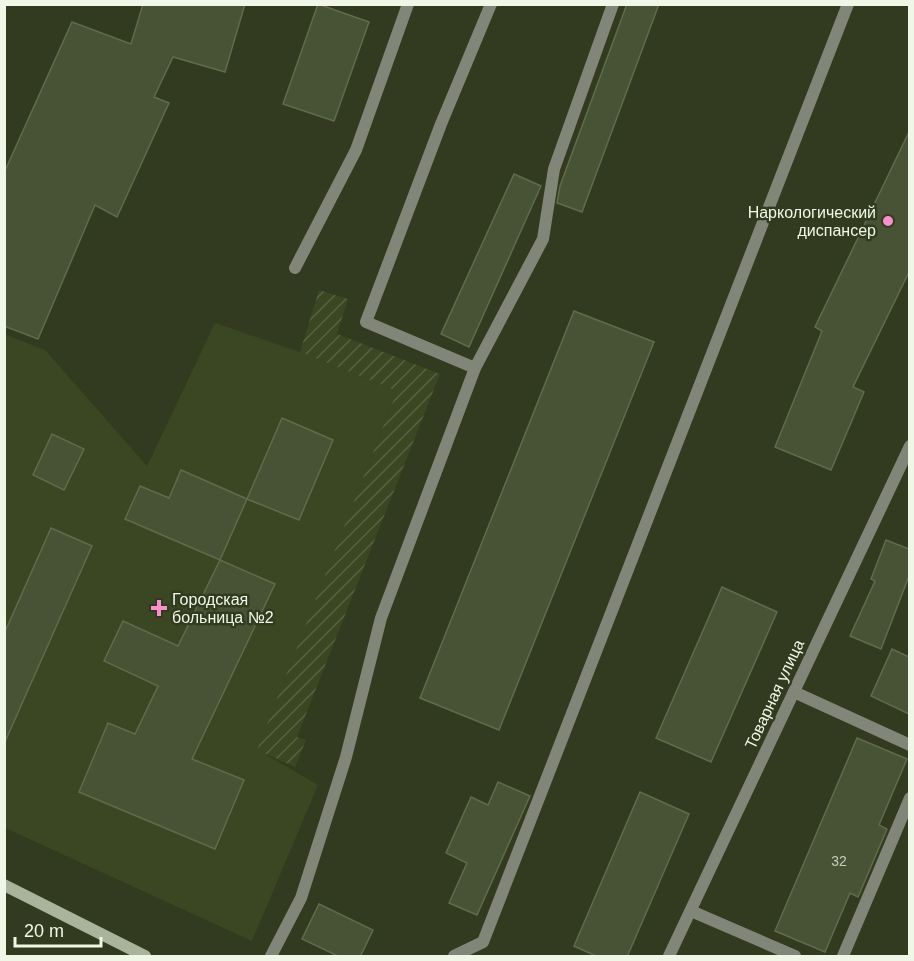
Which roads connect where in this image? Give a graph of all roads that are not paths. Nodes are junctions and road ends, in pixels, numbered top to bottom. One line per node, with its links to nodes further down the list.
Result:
1 (408, 4): 5 (street)
2 (491, 4): 6 (street)
3 (614, 4): 6 (street)
4 (848, 4): 15 (street)
5 (295, 268)
6 (475, 368): 14 (street)
7 (909, 446): 8 (street, Товарная улица)
8 (794, 692): 9 (street); 12 (street, Товарная улица)
9 (909, 745)
10 (909, 798): 18 (street)
11 (4, 885): 13 (main road)
12 (691, 911): 16 (street, Товарная улица); 17 (street)
13 (145, 957)
14 (271, 957)
15 (454, 957)
16 (669, 957)
17 (795, 957)
18 (843, 957)

